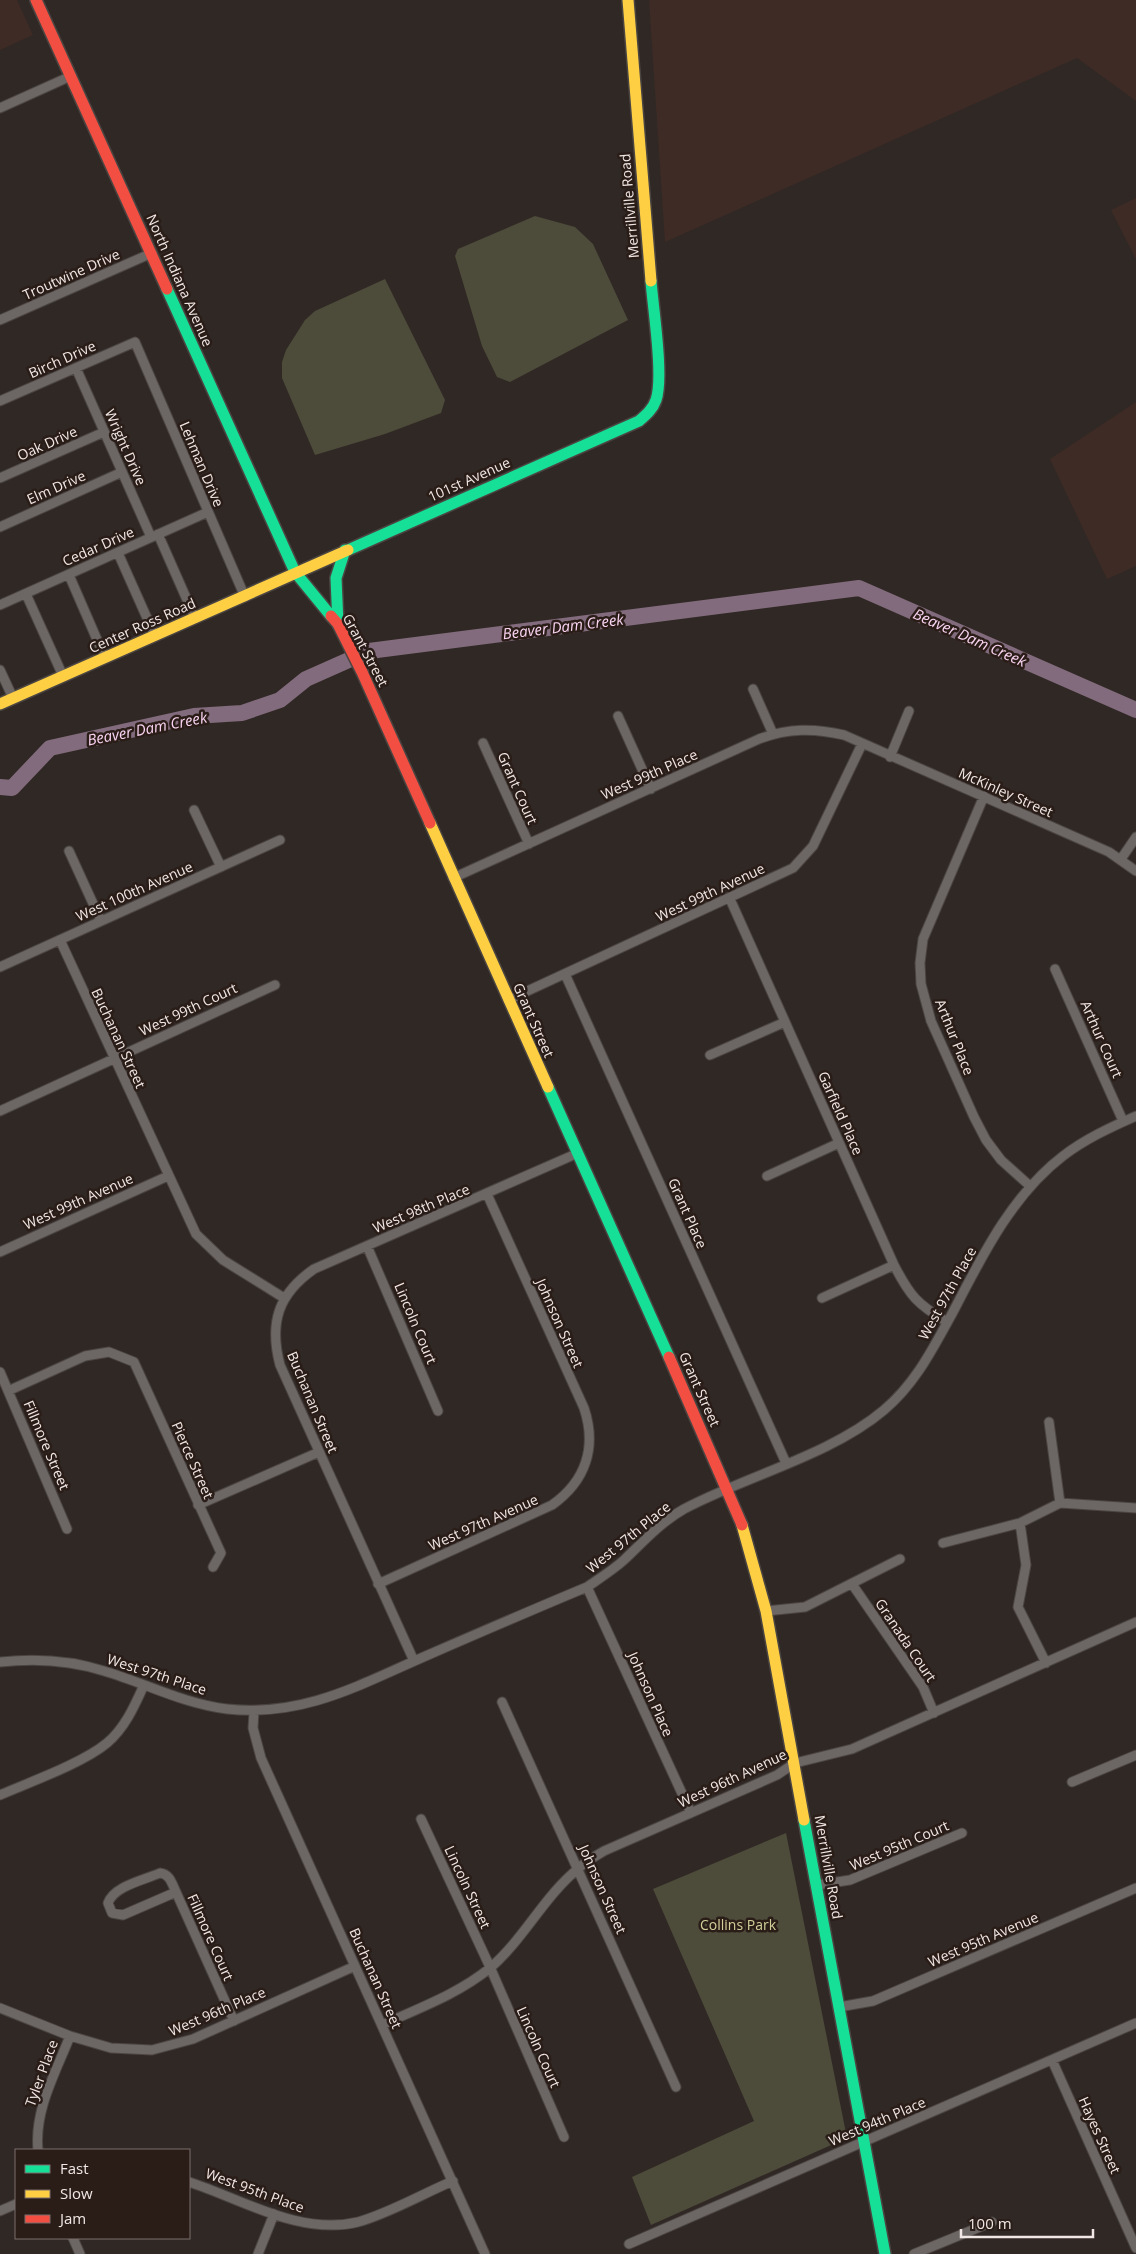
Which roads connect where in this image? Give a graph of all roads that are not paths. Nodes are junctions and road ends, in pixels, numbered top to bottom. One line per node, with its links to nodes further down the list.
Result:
1 (36, 0): 3 (street, North Indiana Avenue)
2 (628, 0): 10 (street, Merrillville Road)
3 (71, 76): 4 (street); 5 (street, North Indiana Avenue)
4 (0, 108)
5 (152, 253): 6 (street, Troutwine Drive); 19 (street, North Indiana Avenue)
6 (0, 320)
7 (135, 342): 8 (street, Birch Drive); 14 (street, Lehman Drive)
8 (76, 368): 9 (street, Birch Drive); 11 (street, Wright Drive)
9 (0, 401)
10 (653, 410): 17 (street, 101st Avenue)
11 (104, 432): 12 (street, Wright Drive); 13 (street, Oak Drive)
12 (122, 472): 15 (street, Elm Drive); 16 (street, Wright Drive)
13 (0, 478)
14 (208, 512): 16 (street, Cedar Drive); 22 (street, Lehman Drive)
15 (0, 527)
16 (154, 536): 18 (street, Cedar Drive); 24 (street, Wright Drive)
17 (345, 550): 19 (street, 101st Avenue); 25 (street)
18 (118, 553): 20 (street, Cedar Drive); 26 (street)
19 (295, 572): 22 (street, Center Ross Road); 25 (street, Grant Street)
20 (69, 575): 21 (street, Cedar Drive); 27 (street)
21 (26, 594): 23 (street, Cedar Drive); 29 (street)
22 (245, 597): 24 (street, Center Ross Road)
23 (0, 605)
24 (195, 618): 26 (street, Center Ross Road)
25 (338, 624): 49 (street, Grant Street)
26 (155, 636): 27 (street, Center Ross Road)
27 (105, 658): 29 (street, Center Ross Road)
28 (0, 670): 31 (street)
29 (63, 676): 31 (street, Center Ross Road)
30 (753, 689): 35 (street)
31 (13, 698): 32 (street, Center Ross Road)
32 (0, 704)
33 (908, 711): 38 (street)
34 (618, 716): 39 (street)
35 (773, 734): 37 (street, West 99th Place); 39 (street, West 99th Place)
36 (483, 743): 44 (street, Grant Court)
37 (862, 744): 38 (street, McKinley Street); 50 (street, West 99th Avenue)
38 (890, 757): 40 (street, McKinley Street)
39 (651, 789): 44 (street, West 99th Place)
40 (984, 796): 46 (street, McKinley Street); 68 (street, Arthur Place)
41 (194, 810): 47 (street)
42 (1136, 837): 46 (street)
43 (280, 840): 47 (street, West 100th Avenue)
44 (528, 844): 49 (street, West 99th Place)
45 (68, 850): 51 (street)
46 (1121, 858): 48 (street, McKinley Street)
47 (221, 867): 51 (street, West 100th Avenue)
48 (1136, 871)
49 (453, 878): 57 (street, Grant Street)
50 (730, 899): 55 (street, West 99th Avenue); 58 (street, Garfield Place)
51 (101, 921): 52 (street, West 100th Avenue)
52 (60, 940): 53 (street, West 100th Avenue); 60 (street, Buchanan Street)
53 (0, 967)
54 (1055, 969): 63 (street, Arthur Court)
55 (565, 974): 57 (street, West 99th Avenue); 81 (street, Grant Place)
56 (275, 985): 60 (street, West 99th Court)
57 (508, 1000): 65 (street, Grant Street)
58 (785, 1022): 59 (street); 64 (street, Garfield Place)
59 (710, 1055)
60 (114, 1059): 61 (street); 66 (street, Buchanan Street)
61 (0, 1111)
62 (1136, 1116): 63 (street, West 97th Place)
63 (1124, 1121): 68 (street, West 97th Place)
64 (839, 1143): 67 (street); 72 (street, Garfield Place)
65 (578, 1154): 69 (street, West 98th Place); 83 (street, Grant Street)
66 (168, 1176): 71 (street, West 99th Avenue); 73 (street, Buchanan Street)
67 (767, 1176)
68 (1030, 1186): 75 (street, West 97th Place)
69 (487, 1194): 70 (street, West 98th Place); 82 (street, Johnson Street)
70 (367, 1246): 73 (street, West 98th Place); 78 (street, Lincoln Court)
71 (0, 1252)
72 (894, 1265): 74 (street); 75 (street, Garfield Place)
73 (284, 1298): 80 (street, Buchanan Street)
74 (822, 1298)
75 (947, 1322): 81 (street, West 97th Place)
76 (0, 1372): 77 (street, Fillmore Street)
77 (8, 1391): 85 (street, Pierce Street); 88 (street, Fillmore Street)
78 (438, 1411)
79 (1049, 1422): 84 (street)
80 (319, 1452): 85 (street); 92 (street, Buchanan Street)
81 (786, 1463): 83 (street, West 97th Place)
82 (584, 1467): 92 (street, West 97th Avenue)
83 (728, 1489): 94 (street, West 97th Place); 95 (street, Merrillville Road)
84 (1060, 1503): 86 (street); 87 (street)
85 (198, 1505): 91 (street, Pierce Street)
86 (1136, 1508)
87 (1020, 1523): 89 (street); 99 (street)
88 (68, 1529)
89 (943, 1543)
90 (900, 1559): 93 (street)
91 (213, 1567)
92 (378, 1584): 97 (street, Buchanan Street)
93 (852, 1584): 95 (street); 103 (street, Granada Court)
94 (587, 1587): 97 (street, West 97th Place); 108 (street, Johnson Place)
95 (766, 1611): 105 (street, Merrillville Road)
96 (1136, 1622): 99 (street, West 96th Avenue)
97 (414, 1661): 102 (street, West 97th Place)
98 (0, 1662): 100 (street, West 97th Place)
99 (1046, 1663): 103 (street, West 96th Avenue)
100 (144, 1685): 102 (street, West 97th Place); 107 (street)
101 (502, 1702): 111 (street, Johnson Street)
102 (254, 1711): 115 (street, Buchanan Street)
103 (934, 1713): 105 (street, West 96th Avenue)
104 (1136, 1754): 106 (street)
105 (795, 1763): 108 (street, West 96th Avenue); 112 (street, Merrillville Road)
106 (1072, 1782)
107 (0, 1796)
108 (691, 1813): 111 (street, West 96th Avenue)
109 (421, 1819): 116 (street, Lincoln Street)
110 (962, 1833): 112 (street, West 95th Court)
111 (578, 1868): 116 (street, West 96th Avenue); 124 (street, Johnson Street)
112 (817, 1884): 117 (street, Merrillville Road)
113 (1136, 1888): 117 (street, West 95th Avenue)
114 (176, 1892): 114 (street, Fillmore Court); 119 (street, Fillmore Court)
115 (355, 1966): 119 (street, West 96th Place); 121 (street, Buchanan Street)
116 (490, 1968): 121 (street, West 96th Avenue); 125 (street, Lincoln Court)
117 (838, 2007): 126 (street, Merrillville Road)
118 (0, 2008): 122 (street, West 96th Place)
119 (234, 2021): 122 (street, West 96th Place)
120 (1136, 2024): 123 (street, West 94th Place)
121 (382, 2025): 128 (street, Buchanan Street)
122 (70, 2036): 127 (street, Tyler Place)
123 (1052, 2060): 126 (street, West 94th Place); 136 (street, Hayes Street)
124 (676, 2087)
125 (564, 2137)
126 (863, 2142): 135 (street, West 94th Place); 140 (street, Merrillville Road)
127 (38, 2149)
128 (453, 2181): 132 (street, West 95th Place); 139 (street, Buchanan Street)
129 (190, 2182): 132 (street, West 95th Place)
130 (15, 2204): 131 (street)
131 (0, 2211)
132 (274, 2214): 138 (street)
133 (992, 2222): 141 (street)
134 (73, 2239): 137 (street)
135 (629, 2244)
136 (1136, 2248)
137 (80, 2254)
138 (258, 2254)
139 (486, 2254)
140 (885, 2254)
141 (914, 2254)

